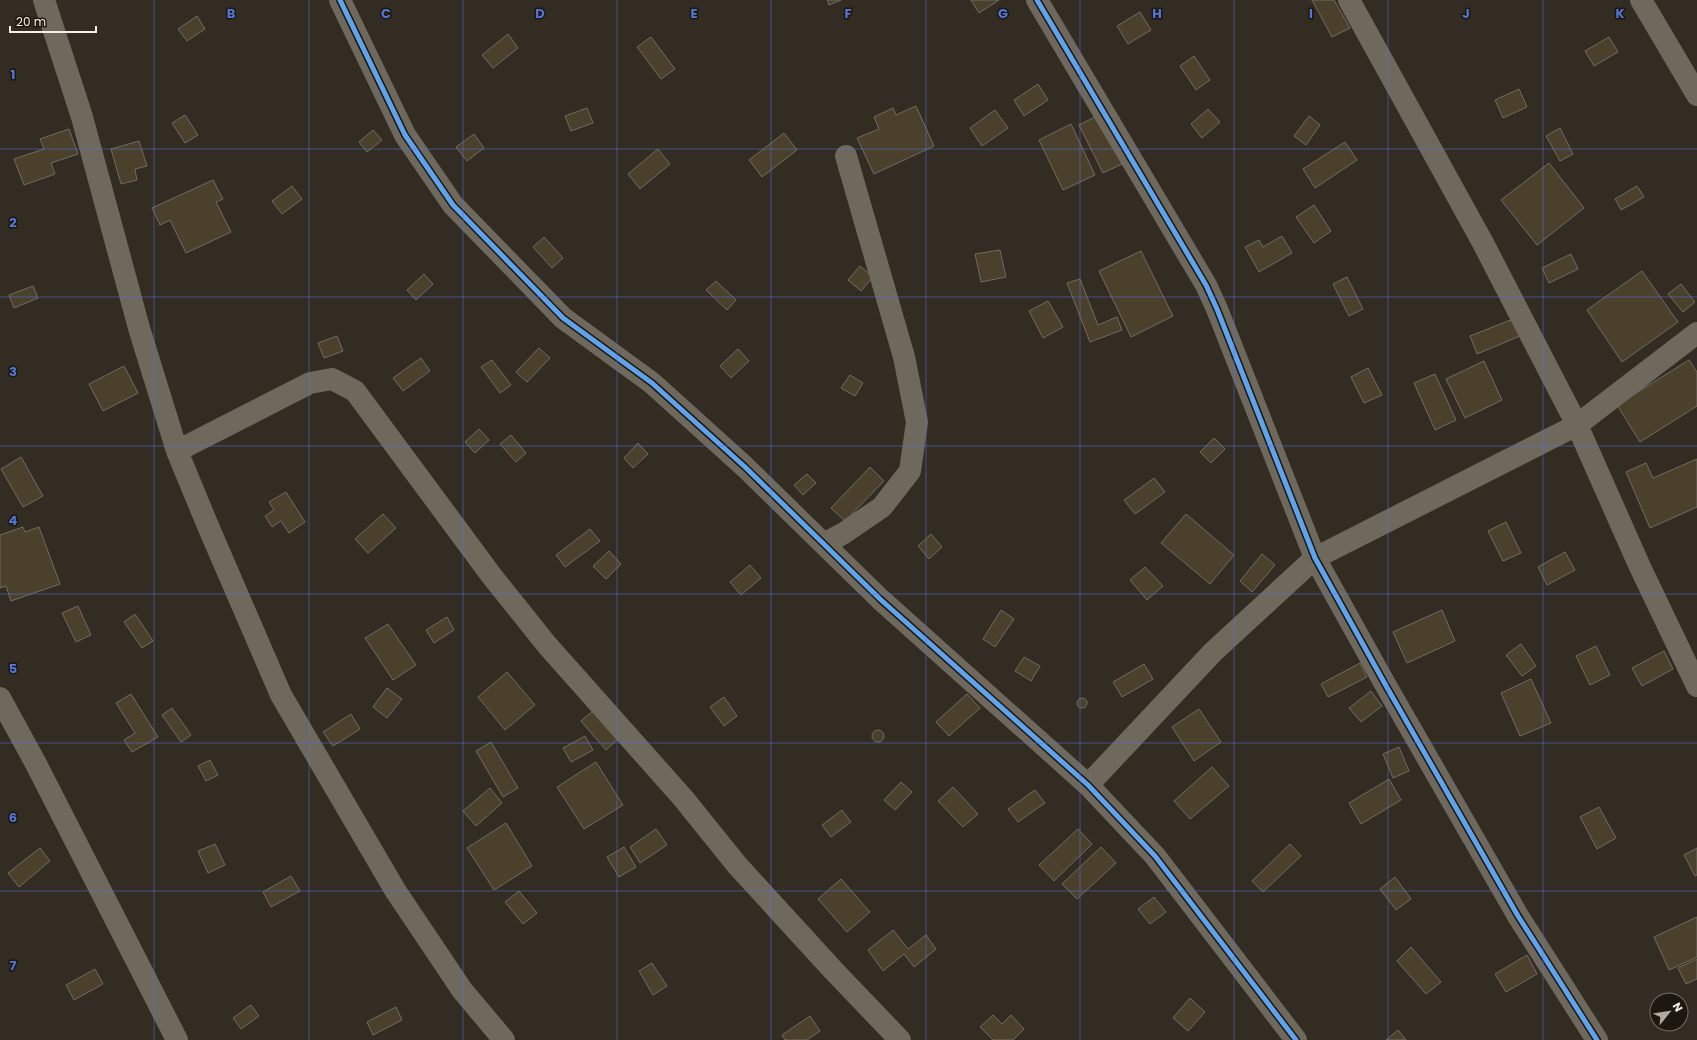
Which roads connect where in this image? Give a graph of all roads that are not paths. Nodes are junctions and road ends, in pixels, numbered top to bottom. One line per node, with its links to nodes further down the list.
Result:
1 (44, 0): 10 (street)
2 (340, 0): 11 (street)
3 (1037, 0): 12 (street)
4 (1349, 0): 9 (street)
5 (1641, 0): 6 (street)
6 (1697, 96)
7 (846, 156): 11 (street)
8 (1697, 334): 9 (street)
9 (1577, 425): 12 (street); 13 (street)
10 (177, 451): 17 (street); 18 (street)
11 (824, 544): 15 (street)
12 (1315, 558): 15 (street); 20 (street)
13 (1697, 686)
14 (0, 698): 16 (street)
15 (1088, 785): 19 (street)
16 (177, 1040)
17 (504, 1040)
18 (900, 1040)
19 (1296, 1040)
20 (1597, 1040)

